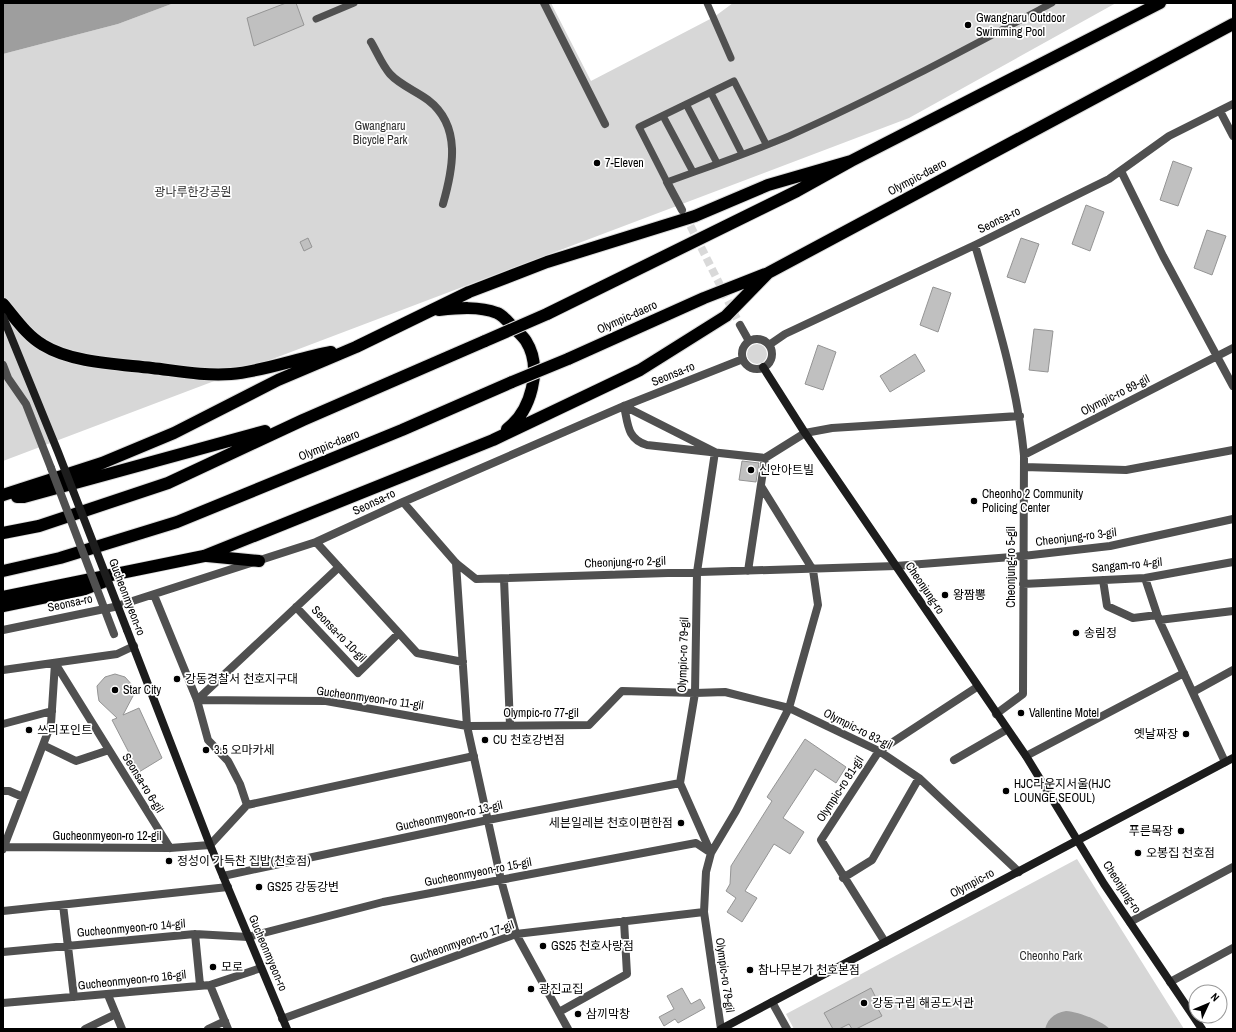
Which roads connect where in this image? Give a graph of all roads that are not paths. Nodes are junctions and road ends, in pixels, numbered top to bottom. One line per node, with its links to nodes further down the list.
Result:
1 (354, 3): 6 (lane)
2 (544, 3): 15 (street)
3 (707, 3): 9 (lane)
4 (1052, 3): 17 (lane)
5 (1160, 3): 19 (highway)
6 (316, 19)
7 (1233, 24): 27 (highway, Olympic-daero)
8 (372, 42): 24 (street)
9 (731, 58)
10 (711, 93): 11 (lane); 17 (lane); 18 (lane)
11 (686, 104): 14 (lane); 20 (lane)
12 (1233, 104): 13 (street, Seonsa-ro)
13 (1220, 111): 16 (street); 21 (street, Seonsa-ro)
14 (663, 116): 22 (lane); 23 (lane)
15 (605, 124)
16 (1233, 136)
17 (766, 144): 18 (lane)
18 (742, 154): 20 (lane)
19 (851, 161): 29 (highway); 43 (highway, bridge)
20 (717, 163): 22 (lane)
21 (1121, 171): 26 (street, Seonsa-ro); 36 (street)
22 (693, 172): 23 (lane)
23 (667, 182): 25 (street)
24 (443, 204)
25 (682, 210)
26 (975, 245): 33 (street, Seonsa-ro); 42 (street, Cheonjung-ro 5-gil)
27 (768, 273): 45 (highway); 65 (highway, Olympic-daero, bridge)
28 (3, 304): 34 (highway)
29 (430, 311): 34 (highway); 45 (highway)
30 (3, 317): 82 (main road, Gucheonmyeon-ro, bridge)
31 (740, 325): 32 (street)
32 (749, 341): 33 (street); 37 (street)
33 (769, 345): 39 (street)
34 (356, 347): 52 (highway)
35 (1233, 348): 36 (street, Olympic-ro 89-gil)
36 (1217, 357): 40 (street); 48 (street, Olympic-ro 89-gil)
37 (743, 359): 39 (street); 41 (street, Seonsa-ro)
38 (3, 365): 81 (street, bridge)
39 (764, 367): 44 (main road, Cheonjung-ro)
40 (1233, 386)
41 (624, 406): 47 (street); 47 (street); 53 (street, Seonsa-ro)
42 (1020, 416): 44 (street); 48 (street, Cheonjung-ro 5-gil)
43 (303, 420): 52 (highway); 55 (highway)
44 (805, 433): 49 (street); 62 (main road, Cheonjung-ro)
45 (493, 440): 57 (highway)
46 (1233, 450): 50 (street)
47 (715, 452): 49 (street); 67 (street, Olympic-ro 79-gil)
48 (1024, 455): 50 (street, Cheonjung-ro 5-gil)
49 (765, 458): 51 (street)
50 (1024, 468): 58 (street, Cheonjung-ro 5-gil)
51 (761, 486): 64 (street); 66 (street)
52 (3, 497)
53 (403, 502): 56 (street, Seonsa-ro); 61 (street, Cheonjung-ro 2-gil)
54 (1233, 519): 58 (street, Cheonjung-ro 3-gil)
55 (3, 533)
56 (316, 542): 59 (street, Seonsa-ro); 63 (street)
57 (204, 556): 59 (highway); 68 (highway)
58 (1023, 556): 62 (street, Cheonjung-ro 3-gil); 72 (street, Cheonjung-ro 5-gil)
59 (259, 561): 73 (street, Seonsa-ro)
60 (1233, 562): 70 (street, Sangam-ro 4-gil)
61 (456, 563): 69 (street, Cheonjung-ro 2-gil); 83 (street)
62 (896, 566): 64 (street, Cheonjung-ro 2-gil); 88 (main road, Cheonjung-ro)
63 (338, 567): 76 (street); 80 (street)
64 (813, 570): 66 (street, Cheonjung-ro 2-gil); 92 (street)
65 (3, 571)
66 (748, 571): 67 (street, Cheonjung-ro 2-gil)
67 (697, 572): 69 (street, Cheonjung-ro 2-gil); 90 (street, Olympic-ro 79-gil)
68 (128, 573): 74 (highway); 75 (highway)
69 (504, 578): 96 (street)
70 (1145, 578): 71 (street, Sangam-ro 4-gil); 78 (street)
71 (1103, 580): 72 (street, Sangam-ro 4-gil); 78 (street)
72 (1023, 584): 94 (street, Cheonjung-ro 5-gil)
73 (154, 595): 79 (street, Seonsa-ro); 91 (street)
74 (3, 597)
75 (3, 606)
76 (296, 607): 80 (street, Seonsa-ro 10-gil); 91 (street)
77 (1233, 611): 78 (street)
78 (1158, 617): 87 (street)
79 (3, 630)
80 (399, 633): 83 (street)
81 (114, 634)
82 (134, 646): 84 (street); 114 (main road, Gucheonmyeon-ro)
83 (463, 662): 97 (street)
84 (55, 663): 85 (street); 93 (street); 100 (street, Seonsa-ro 6-gil)
85 (3, 670)
86 (1233, 670): 89 (street)
87 (1184, 673): 89 (street); 103 (street)
88 (977, 687): 94 (main road, Cheonjung-ro); 101 (street, Olympic-ro 81-gil)
89 (1193, 692): 106 (street)
90 (695, 693): 92 (street, Olympic-ro 83-gil); 96 (street, Olympic-ro 77-gil); 108 (street, Olympic-ro 79-gil)
91 (197, 700): 97 (street, Gucheonmyeon-ro 11-gil); 111 (street)
92 (789, 708): 101 (street, Olympic-ro 83-gil); 117 (street, Olympic-ro 79-gil)
93 (52, 711): 95 (street); 99 (street)
94 (996, 714): 98 (main road, Cheonjung-ro)
95 (3, 724)
96 (510, 725): 97 (street, Olympic-ro 77-gil)
97 (467, 726): 102 (street)
98 (1006, 730): 103 (main road, Cheonjung-ro); 105 (street)
99 (43, 745): 100 (street, Seonsa-ro 6-gil); 110 (street)
100 (109, 750): 116 (street, Seonsa-ro 6-gil)
101 (879, 751): 107 (street, Olympic-ro 83-gil); 121 (street, Olympic-ro 81-gil)
102 (474, 756): 111 (street); 112 (street)
103 (1026, 756): 113 (main road, Cheonjung-ro)
104 (1233, 758): 106 (main road, Olympic-ro)
105 (954, 760)
106 (1225, 762): 113 (main road, Olympic-ro)
107 (918, 778): 119 (street, Olympic-ro 83-gil); 121 (street)
108 (680, 783): 112 (street, Gucheonmyeon-ro 13-gil); 117 (street)
109 (3, 791): 110 (street)
110 (23, 797): 115 (street)
111 (247, 805): 114 (street)
112 (488, 820): 120 (street, Gucheonmyeon-ro 13-gil); 122 (street)
113 (1079, 840): 119 (main road, Olympic-ro); 128 (main road, Cheonjung-ro)
114 (210, 845): 116 (street, Gucheonmyeon-ro 12-gil); 120 (main road, Gucheonmyeon-ro)
115 (3, 848): 116 (street, Gucheonmyeon-ro 12-gil)
116 (170, 848)
117 (711, 853): 122 (street, Gucheonmyeon-ro 15-gil); 126 (street, Olympic-ro 79-gil)
118 (1233, 866): 128 (street)
119 (1020, 872): 132 (main road, Olympic-ro)
120 (223, 876): 123 (main road, Gucheonmyeon-ro)
121 (843, 878): 132 (street, Olympic-ro 81-gil)
122 (501, 880): 130 (street); 131 (street, Gucheonmyeon-ro 15-gil)
123 (228, 887): 124 (street); 131 (main road, Gucheonmyeon-ro)
124 (63, 905): 125 (street); 133 (street, Gucheonmyeon-ro 14-gil)
125 (3, 911)
126 (704, 912): 127 (street, Gucheonmyeon-ro 17-gil); 153 (street, Olympic-ro 79-gil)
127 (624, 921): 130 (street, Gucheonmyeon-ro 17-gil); 144 (street)
128 (1130, 922): 137 (main road, Cheonjung-ro)
129 (195, 934): 131 (street, Gucheonmyeon-ro 14-gil); 133 (street, Gucheonmyeon-ro 14-gil); 138 (street, Gucheonmyeon-ro 14-gil)
130 (516, 934): 144 (street); 146 (street, Gucheonmyeon-ro 17-gil)
131 (248, 937): 136 (main road, Gucheonmyeon-ro)
132 (886, 942): 142 (main road, Olympic-ro)
133 (69, 946): 135 (street, Gucheonmyeon-ro 14-gil); 141 (street, Gucheonmyeon-ro 14-gil)
134 (1233, 948): 137 (street)
135 (3, 952)
136 (261, 968): 139 (street, Gucheonmyeon-ro 16-gil); 146 (main road, Gucheonmyeon-ro)
137 (1170, 982): 155 (main road, Cheonjung-ro)
138 (200, 985): 139 (street, Gucheonmyeon-ro 16-gil); 140 (street, Gucheonmyeon-ro 16-gil)
139 (210, 985): 147 (street)
140 (108, 995): 141 (street, Gucheonmyeon-ro 16-gil); 145 (street)
141 (74, 997): 143 (street, Gucheonmyeon-ro 16-gil)
142 (772, 1002): 153 (main road, Olympic-ro); 154 (street)
143 (3, 1004)
144 (559, 1012): 152 (street)
145 (116, 1014): 148 (street); 149 (street)
146 (282, 1019): 151 (main road, Gucheonmyeon-ro)
147 (226, 1025): 150 (street)
148 (84, 1029)
149 (122, 1029)
150 (208, 1029)
151 (287, 1029)
152 (568, 1029)
153 (721, 1029)
154 (787, 1029)
155 (1202, 1029)

